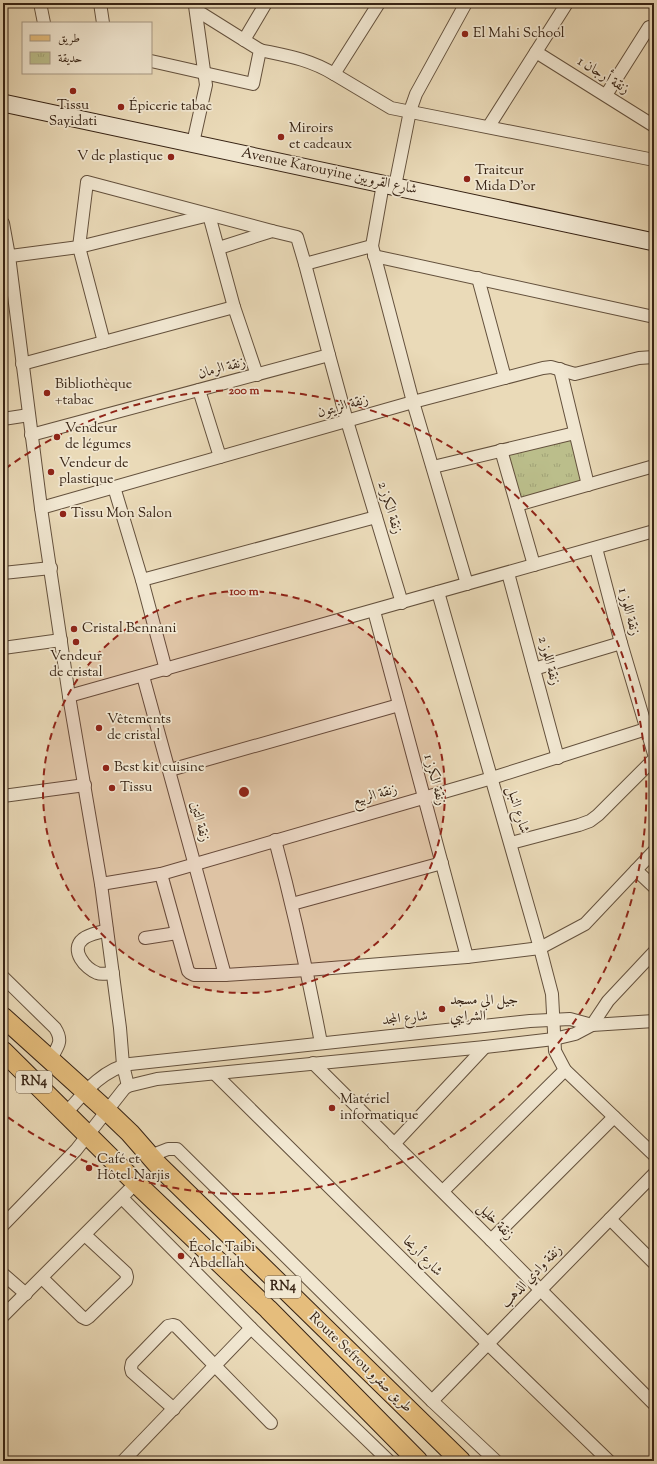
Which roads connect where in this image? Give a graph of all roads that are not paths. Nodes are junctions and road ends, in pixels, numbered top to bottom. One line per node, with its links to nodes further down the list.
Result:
1 (40, 3): 8 (street)
2 (100, 3): 9 (street)
3 (266, 3): 11 (street)
4 (379, 3): 16 (street)
5 (466, 3): 19 (street)
6 (567, 3): 13 (street)
7 (195, 7): 11 (street); 15 (street)
8 (44, 22)
9 (103, 22)
10 (652, 25): 17 (street)
11 (244, 40): 12 (street)
12 (260, 50): 15 (street); 16 (street)
13 (536, 52): 17 (street, زنقة أرجان 1); 20 (street)
14 (152, 61): 15 (street)
15 (205, 73): 22 (street)
16 (334, 74): 19 (street)
17 (606, 95): 21 (street, زنقة أرجان 1)
18 (3, 103): 22 (street, Avenue Karouyine شارع القرويين)
19 (410, 111): 20 (street); 24 (street)
20 (489, 126): 23 (street)
21 (654, 126)
22 (193, 143): 24 (street, Avenue Karouyine شارع القرويين)
23 (654, 160)
24 (389, 185): 28 (street, Avenue Karouyine شارع القرويين); 31 (street)
25 (209, 215): 27 (street); 29 (street); 29 (street); 30 (street)
26 (3, 223): 32 (street)
27 (272, 231): 30 (street); 33 (street)
28 (654, 242)
29 (79, 247): 32 (street); 37 (street)
30 (219, 248): 35 (street)
31 (373, 251): 33 (street); 34 (street); 45 (street)
32 (6, 256): 40 (street)
33 (304, 264): 38 (street)
34 (478, 278): 36 (street); 43 (street)
35 (234, 306): 37 (street); 42 (street)
36 (654, 317)
37 (104, 342): 40 (street)
38 (329, 355): 42 (street, زنقة الرمان); 48 (street, زنقة الكرز 2)
39 (654, 357): 41 (street, زنقة الزيتون)
40 (22, 364): 46 (street)
41 (560, 369): 43 (street, زنقة الزيتون); 49 (street)
42 (256, 375): 44 (street, زنقة الرمان)
43 (505, 378): 45 (street, زنقة الزيتون)
44 (199, 390): 50 (street, زنقة الرمان); 52 (street)
45 (413, 402): 48 (street, زنقة الزيتون); 54 (street)
46 (29, 415): 47 (street); 50 (street)
47 (3, 419)
48 (347, 421): 52 (street, زنقة الزيتون); 59 (street, زنقة الكرز 2)
49 (575, 433): 51 (street); 55 (street)
50 (31, 435): 58 (street)
51 (501, 450): 54 (street); 57 (street)
52 (220, 457): 56 (street, زنقة الزيتون)
53 (654, 466): 55 (street)
54 (433, 467): 67 (street)
55 (588, 485): 57 (street)
56 (114, 487): 58 (street, زنقة الزيتون); 66 (street)
57 (517, 505): 62 (street)
58 (41, 508): 63 (street)
59 (376, 517): 66 (street); 69 (street, زنقة الكرز 2)
60 (654, 531): 61 (street)
61 (596, 548): 62 (street); 72 (street, زنقة اللوز 1)
62 (534, 566): 64 (street)
63 (51, 568): 65 (street); 71 (street)
64 (508, 573): 67 (street); 74 (street, زنقة اللوز 2)
65 (3, 574)
66 (142, 580): 75 (street)
67 (467, 584): 68 (street)
68 (438, 592): 69 (street); 84 (street, شارع النبل)
69 (402, 603): 70 (street)
70 (374, 611): 75 (street); 78 (street, زنقة الكرز 1)
71 (61, 640): 73 (street); 77 (street)
72 (621, 643): 74 (street); 79 (street, زنقة اللوز 1)
73 (3, 648)
74 (534, 669): 81 (street, زنقة اللوز 2)
75 (166, 670): 76 (street)
76 (143, 676): 77 (street); 83 (street, زنقة التين)
77 (69, 696): 85 (street)
78 (399, 704): 83 (street); 87 (street, زنقة الكرز 1)
79 (650, 727): 80 (street, زنقة اللوز 1); 81 (street, زنقة الربيع)
80 (654, 754)
81 (558, 758): 84 (street, زنقة الربيع)
82 (654, 759): 89 (street)
83 (170, 770): 91 (street, زنقة التين)
84 (492, 778): 87 (street, زنقة الربيع); 89 (street, شارع النبل)
85 (85, 785): 86 (street); 95 (street)
86 (3, 796)
87 (423, 797): 88 (street, زنقة الربيع); 92 (street, زنقة الكرز 1)
88 (275, 840): 91 (street, زنقة الربيع); 97 (street)
89 (511, 843): 101 (street, شارع النبل)
90 (654, 851): 93 (street)
91 (194, 864): 94 (street, زنقة الربيع); 106 (street, زنقة التين)
92 (442, 864): 97 (street); 103 (street, زنقة الكرز 1)
93 (636, 870): 96 (street); 101 (street)
94 (161, 874): 95 (street, زنقة الربيع); 99 (street)
95 (101, 884): 98 (street)
96 (654, 887)
97 (292, 904): 104 (street)
98 (107, 930): 105 (street); 105 (street)
99 (177, 933): 100 (street); 106 (street)
100 (145, 938)
101 (540, 948): 103 (street); 109 (street, شارع النبل)
102 (654, 952): 111 (street)
103 (467, 957): 104 (street)
104 (307, 970): 106 (street); 113 (street)
105 (113, 973): 118 (street)
106 (225, 975)
107 (3, 977): 116 (street)
108 (3, 1017): 116 (main road, RN4)
109 (553, 1020): 111 (street, شارع المجد); 112 (street, شارع النبل); 113 (street, شارع المجد)
110 (654, 1022): 111 (street)
111 (592, 1025): 112 (street)
112 (554, 1040): 114 (street); 119 (street, شارع النبل)
113 (321, 1043): 118 (street, شارع المجد)
114 (485, 1047): 117 (street); 127 (street)
115 (3, 1051): 124 (main road, RN4)
116 (50, 1060): 122 (main road, RN4)
117 (313, 1063): 120 (street); 127 (street, زنقة خليل)
118 (123, 1065): 121 (street); 122 (street, شارع المجد)
119 (565, 1070): 125 (street, شارع النبل); 132 (street)
120 (215, 1074): 121 (street); 145 (street, شارع أريحا)
121 (128, 1086): 123 (street)
122 (85, 1092): 123 (main road, RN4); 124 (street, شارع المجد)
123 (107, 1111): 126 (street); 129 (main road, Route Sefrou طريق صفرو / RN4)
124 (66, 1113): 126 (main road, RN4)
125 (614, 1117): 128 (street, شارع النبل); 137 (street)
126 (89, 1135): 131 (main road, Route Sefrou طريق صفرو / RN4); 135 (street)
127 (394, 1144): 132 (street, زنقة خليل)
128 (654, 1155)
129 (150, 1156): 147 (street); 154 (main road, Route Sefrou طريق صفرو / RN4)
130 (654, 1174): 134 (street, زنقة وادي الذهب)
131 (136, 1184): 133 (street); 153 (main road, Route Sefrou طريق صفرو / RN4)
132 (443, 1191): 137 (street, زنقة خليل)
133 (122, 1198): 136 (street); 144 (street)
134 (610, 1219): 138 (street); 141 (street, زنقة وادي الذهب)
135 (3, 1225)
136 (85, 1235): 140 (street); 140 (street)
137 (491, 1240): 141 (street, زنقة خليل)
138 (654, 1262)
139 (3, 1274): 142 (street)
140 (42, 1278): 142 (street)
141 (541, 1290): 145 (street, زنقة وادي الذهب); 148 (street, زنقة خليل)
142 (26, 1294): 143 (street)
143 (3, 1316)
144 (251, 1328): 146 (street); 152 (street)
145 (488, 1344): 147 (street, زنقة وادي الذهب); 156 (street, شارع أريحا)
146 (216, 1365): 149 (street); 149 (street); 150 (street)
147 (432, 1401): 155 (street)
148 (654, 1404)
149 (174, 1409): 151 (street)
150 (271, 1423)
151 (127, 1460)
152 (385, 1460)
153 (418, 1461)
154 (461, 1461)
155 (496, 1461)
156 (609, 1461)

